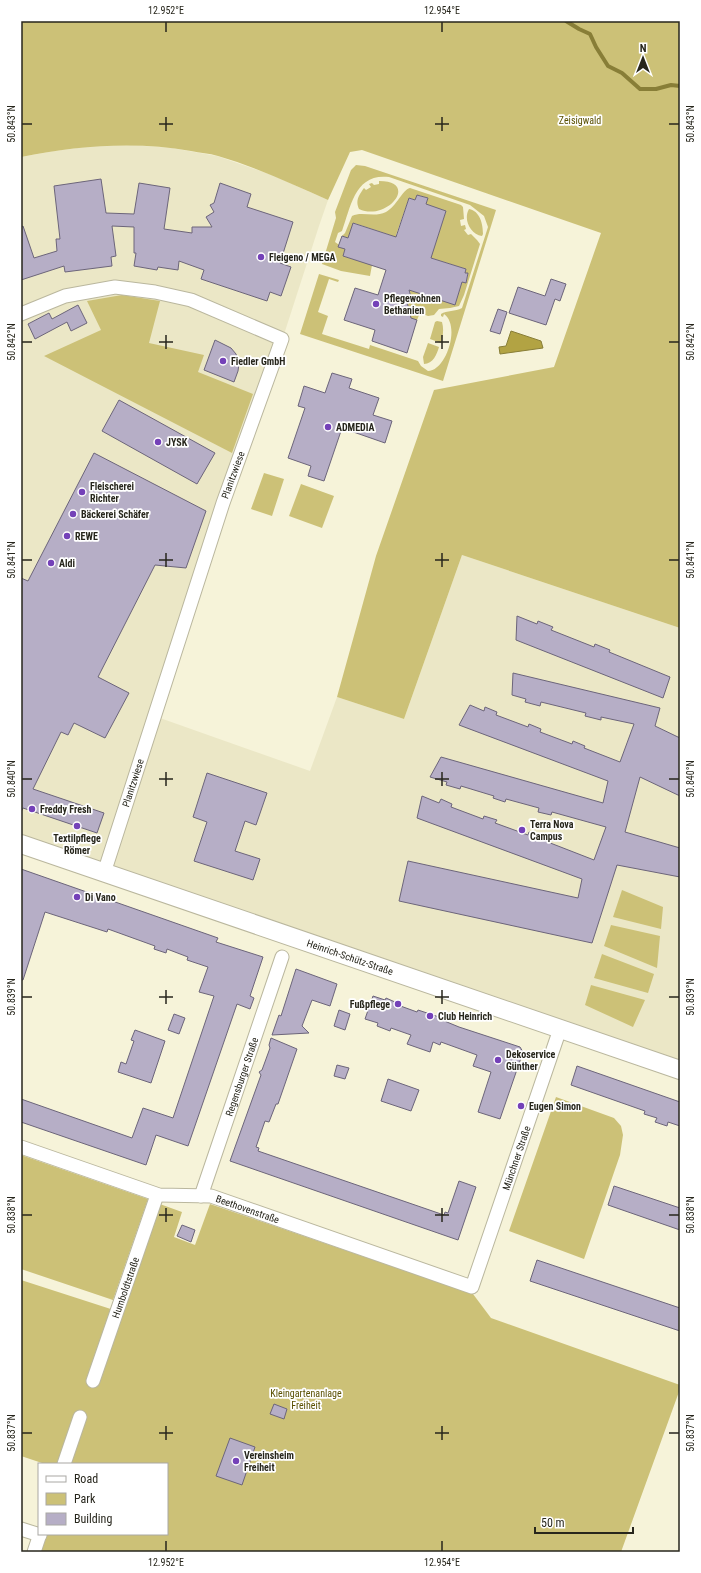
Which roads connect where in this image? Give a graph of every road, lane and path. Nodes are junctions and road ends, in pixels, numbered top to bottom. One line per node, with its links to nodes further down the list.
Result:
1 (21, 314): 3 (street, Planitzwiese)
2 (21, 844): 3 (main road, Heinrich-Schütz-Straße)
3 (104, 873): 5 (main road, Heinrich-Schütz-Straße)
4 (282, 957): 9 (street, Regensburger Straße)
5 (560, 1029): 6 (main road, Heinrich-Schütz-Straße); 10 (street, Münchner Straße)
6 (680, 1070)
7 (21, 1147): 8 (street, Beethovenstraße)
8 (157, 1195): 9 (street, Beethovenstraße); 11 (street, Humboldtstraße)
9 (202, 1196): 10 (street, Beethovenstraße)
10 (472, 1287)
11 (93, 1381)
12 (80, 1417): 13 (street)
13 (64, 1463)
14 (21, 1529): 15 (street)
15 (38, 1534)
16 (40, 1535): 17 (street)
17 (34, 1552)

